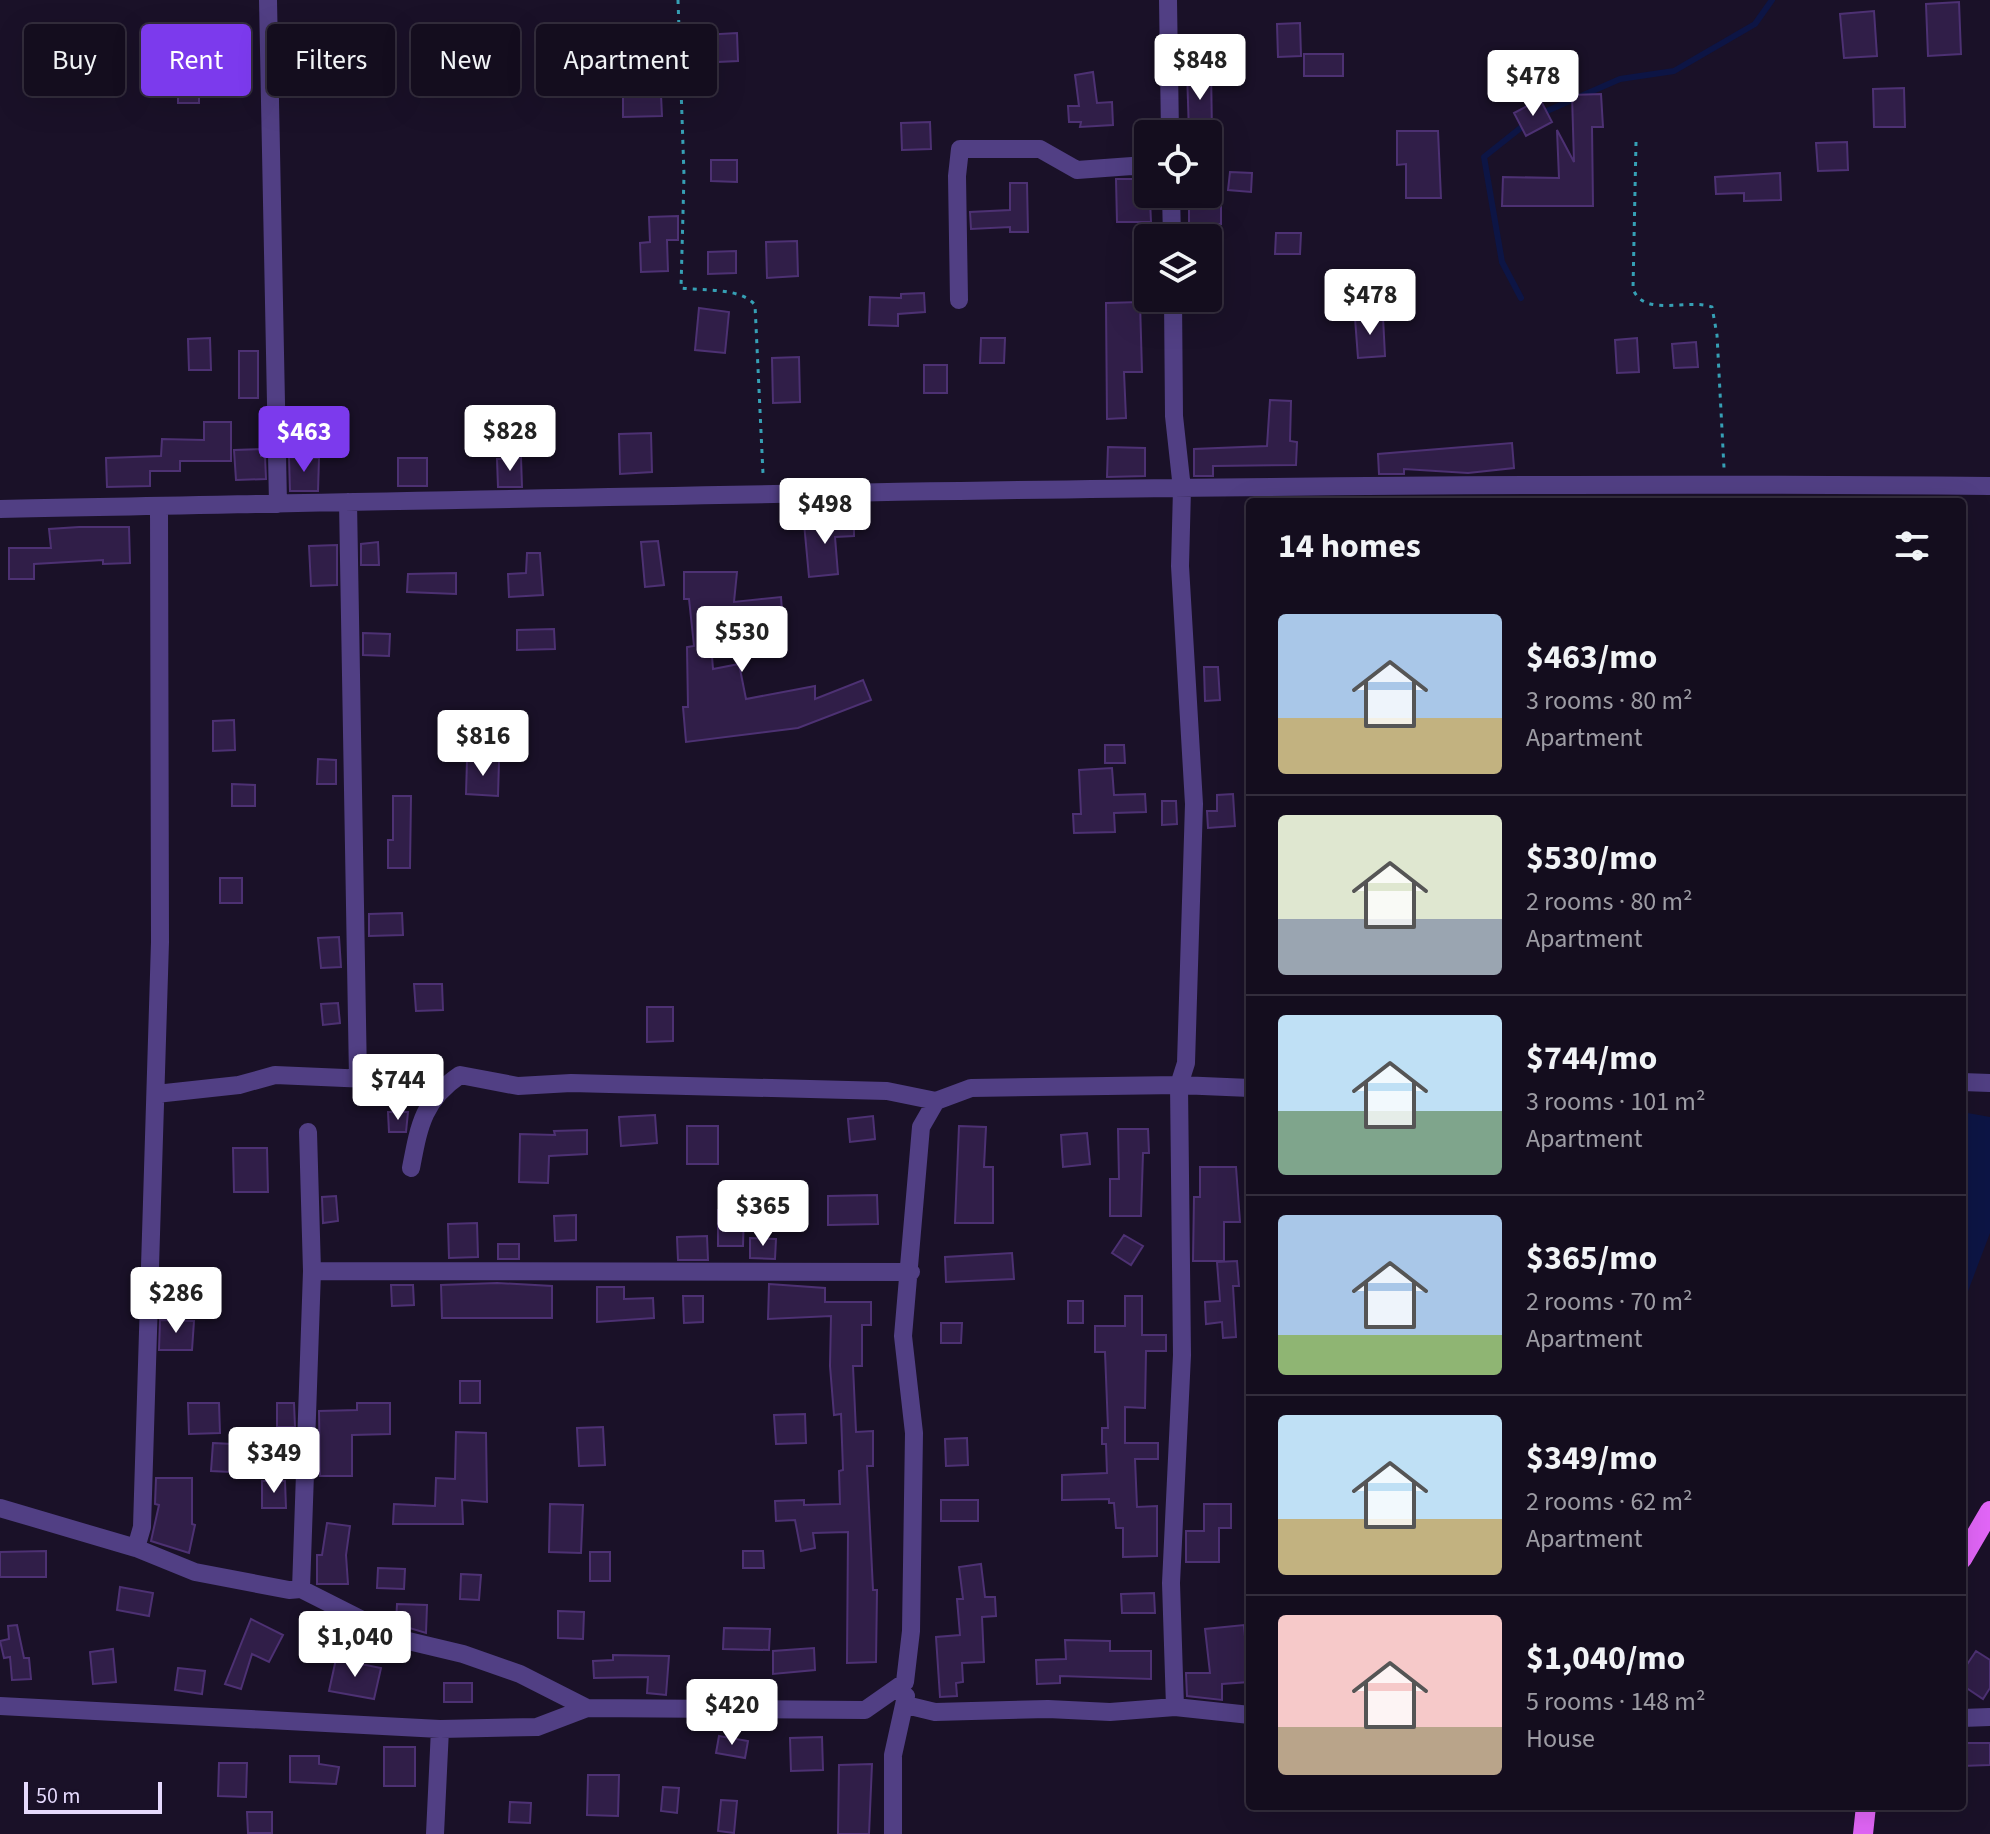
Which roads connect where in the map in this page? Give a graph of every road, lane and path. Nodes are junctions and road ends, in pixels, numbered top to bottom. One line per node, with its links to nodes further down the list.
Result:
1 (268, 0): 14 (street)
2 (678, 0): 12 (path)
3 (1168, 0): 4 (street)
4 (1170, 120)
5 (1636, 142): 9 (path)
6 (1134, 166): 7 (street)
7 (959, 300)
8 (1173, 312): 11 (street)
9 (1726, 484): 10 (street); 11 (street)
10 (1990, 486)
11 (1182, 489): 12 (street); 20 (street)
12 (764, 494): 13 (street)
13 (348, 502): 14 (street); 17 (street)
14 (278, 504): 15 (street)
15 (159, 506): 16 (street); 23 (street)
16 (0, 509)
17 (358, 1078): 22 (street); 23 (street)
18 (1966, 1082): 19 (street)
19 (1990, 1083)
20 (1179, 1085): 21 (street); 24 (street); 37 (street)
21 (1246, 1088)
22 (436, 1091): 24 (street); 26 (street)
23 (156, 1094): 31 (street)
24 (936, 1101): 28 (street)
25 (308, 1132): 27 (street)
26 (411, 1168)
27 (312, 1271): 28 (street); 33 (street)
28 (911, 1272): 34 (street)
29 (0, 1508): 31 (street)
30 (1990, 1511): 32 (main road)
31 (136, 1548): 33 (street)
32 (1966, 1552)
33 (301, 1589): 38 (street)
34 (905, 1682): 35 (street); 38 (street)
35 (906, 1705): 37 (street); 45 (street)
36 (0, 1706): 42 (street)
37 (1175, 1707): 39 (street)
38 (587, 1708): 42 (street)
39 (1246, 1715)
40 (1990, 1717): 41 (street)
41 (1966, 1718)
42 (440, 1729): 44 (street)
43 (1866, 1810): 46 (main road)
44 (435, 1834)
45 (893, 1834)
46 (1863, 1834)

